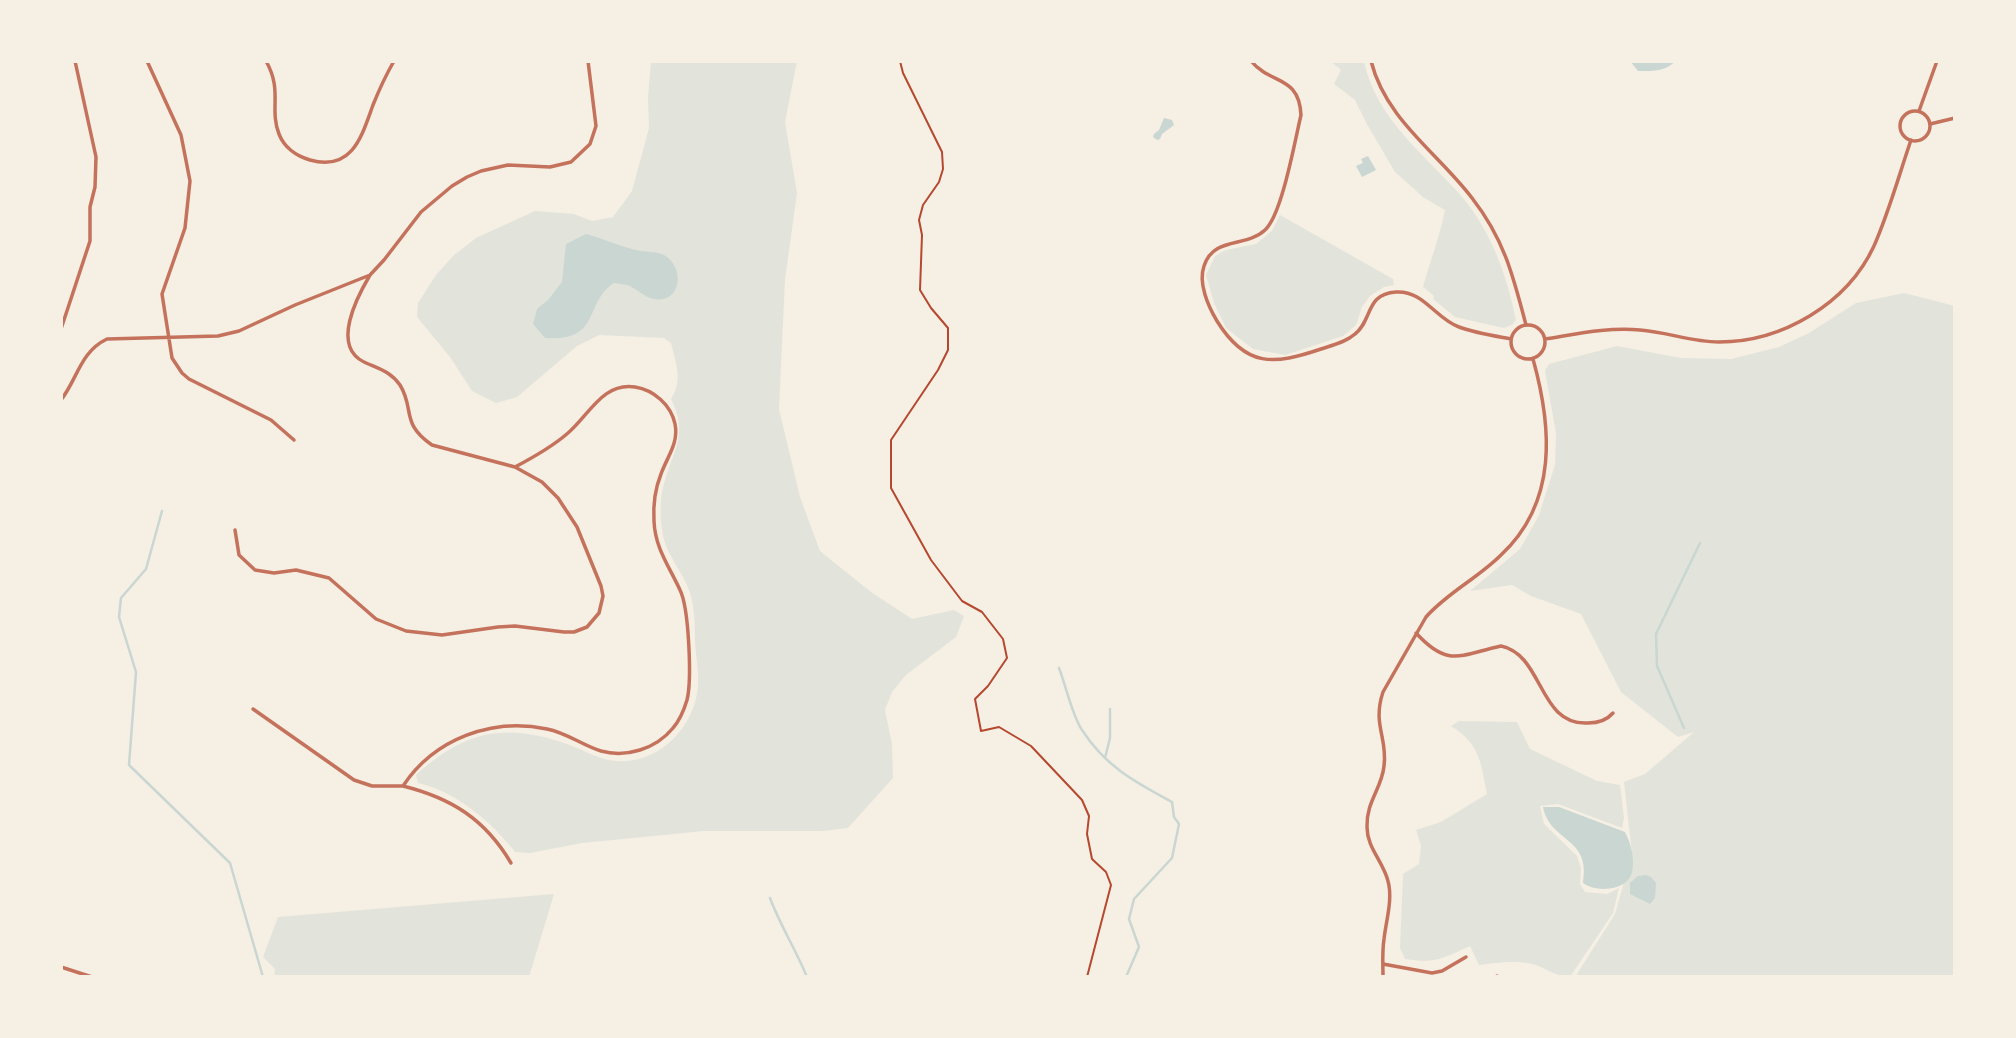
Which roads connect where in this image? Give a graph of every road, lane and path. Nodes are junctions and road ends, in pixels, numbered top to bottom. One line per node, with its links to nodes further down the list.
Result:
1 (75, 61): 16 (street)
2 (147, 61): 18 (street)
3 (266, 61): 4 (street)
4 (394, 61)
5 (588, 61): 14 (street)
6 (900, 61): 34 (path)
7 (1251, 61): 17 (street)
8 (1371, 61): 15 (street)
9 (1937, 61): 10 (street)
10 (1919, 111): 12 (street); 13 (street)
11 (1955, 118): 12 (street)
12 (1930, 124): 13 (street)
13 (1911, 140): 19 (street)
14 (370, 275): 18 (street); 23 (street)
15 (1526, 325): 17 (street); 19 (street)
16 (61, 329)
17 (1511, 338): 20 (street)
18 (168, 339): 21 (street); 22 (street)
19 (1545, 339): 20 (street)
20 (1533, 359): 25 (street)
21 (61, 400)
22 (294, 440)
23 (515, 467): 24 (street); 28 (street)
24 (235, 530)
25 (1416, 633): 27 (street); 31 (street)
26 (253, 709): 28 (street)
27 (1613, 713)
28 (402, 786): 29 (street)
29 (512, 863)
30 (1466, 957): 31 (street)
31 (1383, 964): 35 (street)
32 (61, 967): 33 (street)
33 (92, 977)
34 (1087, 977)
35 (1383, 977)

